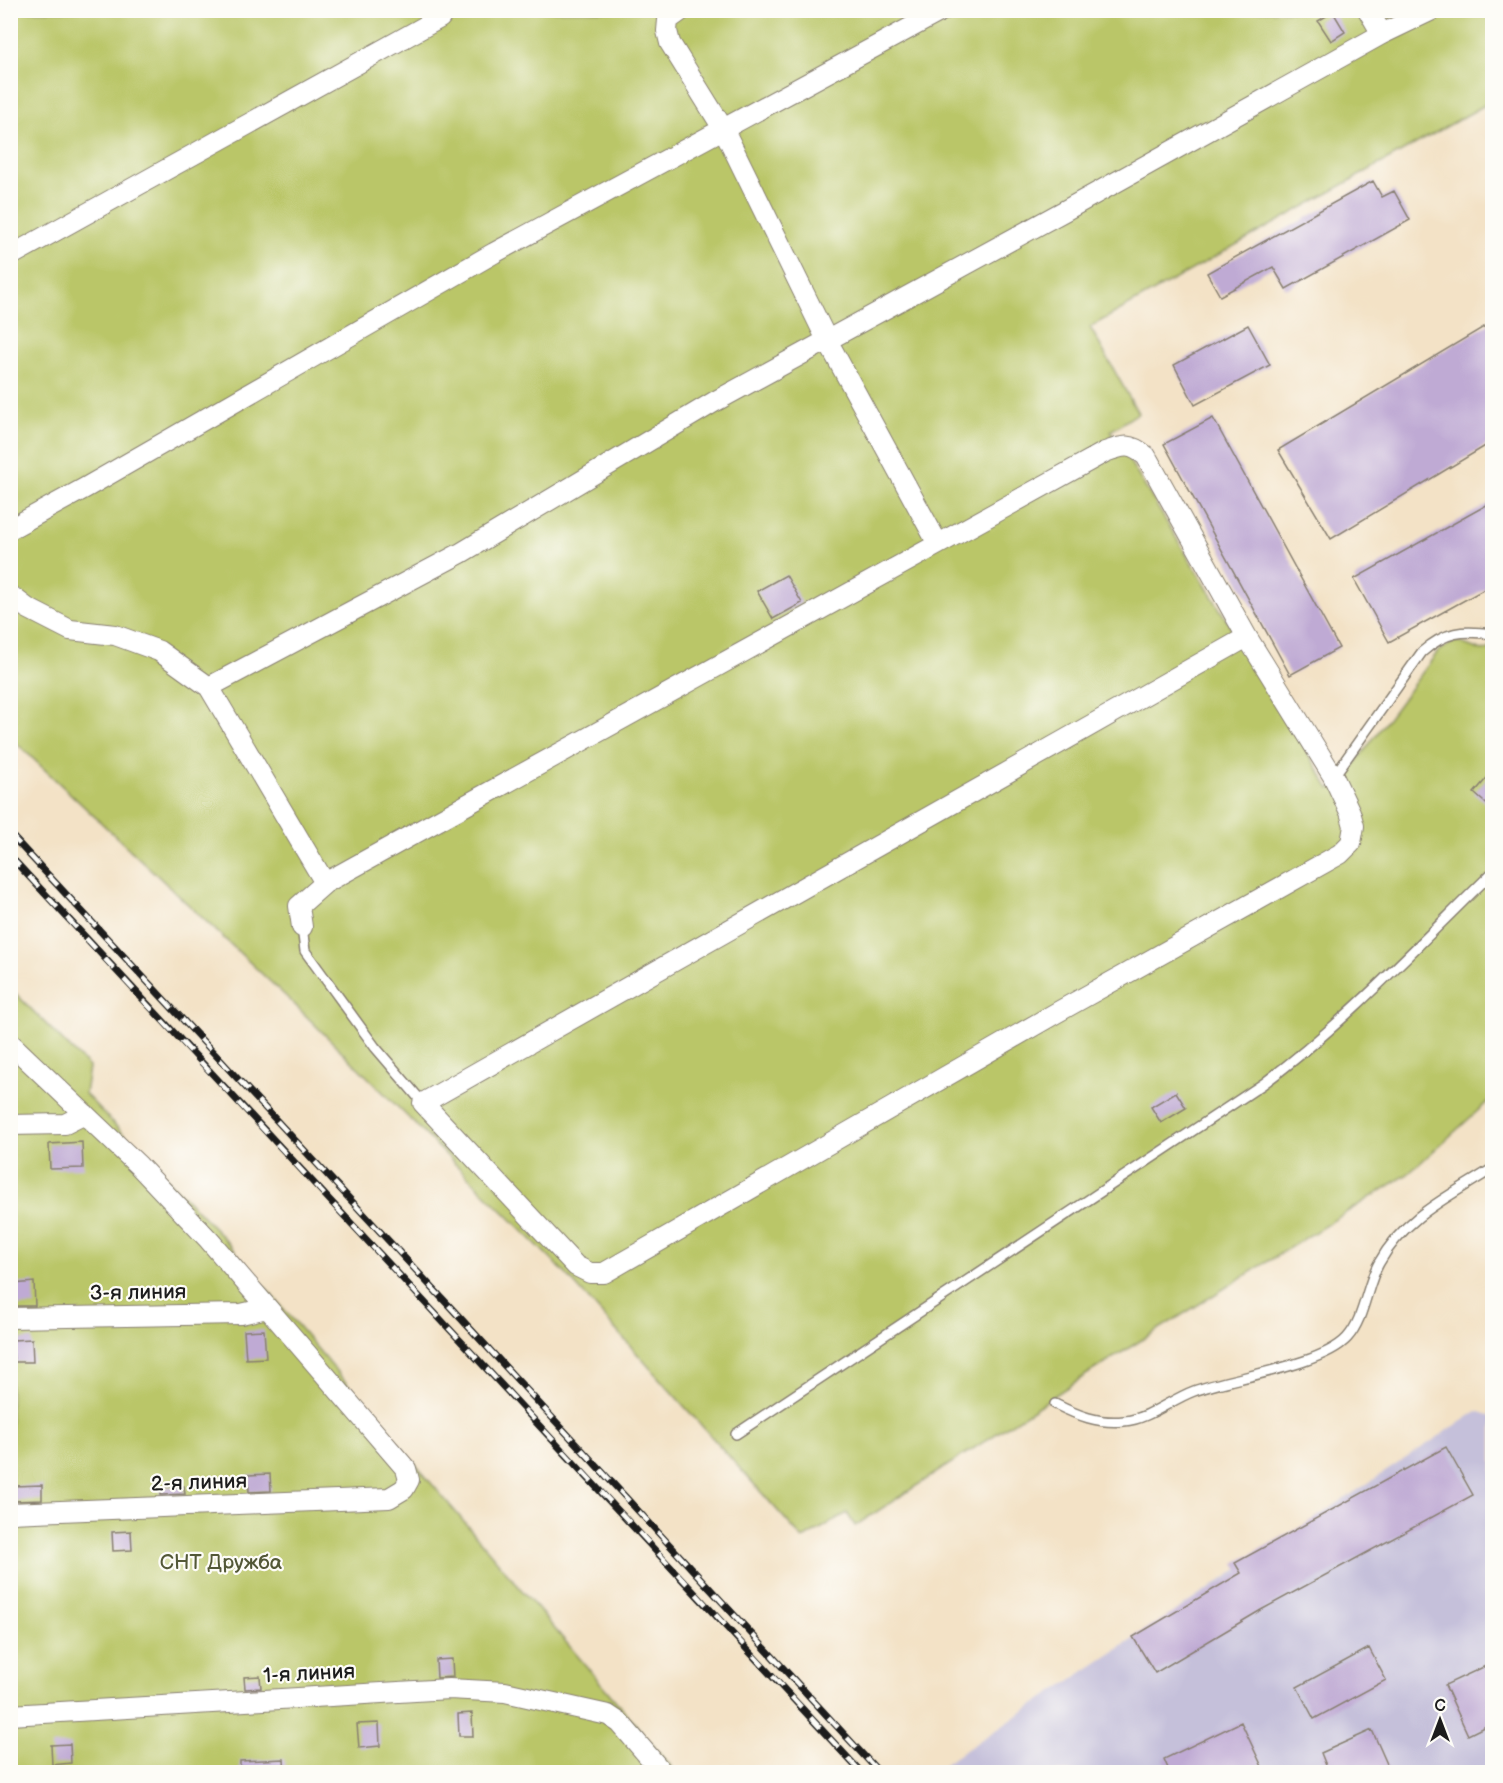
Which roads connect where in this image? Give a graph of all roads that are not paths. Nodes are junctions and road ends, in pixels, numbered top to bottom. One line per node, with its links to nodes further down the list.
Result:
1 (446, 10): 8 (street)
2 (682, 10): 7 (street)
3 (943, 10): 7 (street)
4 (1368, 10): 6 (street)
5 (1432, 10): 6 (street)
6 (1382, 34): 9 (street)
7 (724, 130): 9 (street); 10 (street)
8 (10, 256)
9 (827, 340): 11 (street); 15 (street)
10 (10, 529)
11 (938, 544): 14 (street); 18 (street)
12 (10, 595): 15 (street)
13 (1492, 634): 16 (lane)
14 (1247, 637): 16 (street); 21 (street)
15 (209, 687): 18 (street)
16 (1334, 776): 21 (street)
17 (1492, 873): 28 (lane)
18 (325, 883): 19 (street)
19 (302, 927): 21 (lane)
20 (10, 1043): 22 (street)
21 (423, 1103)
22 (85, 1114): 23 (street); 25 (street)
23 (10, 1125)
24 (1492, 1168): 27 (lane)
25 (267, 1308): 26 (street, 3-я линия); 29 (street, 2-я линия)
26 (10, 1318)
27 (1055, 1404)
28 (736, 1434)
29 (10, 1513)
30 (10, 1715): 31 (street, 1-я линия)
31 (662, 1773)

